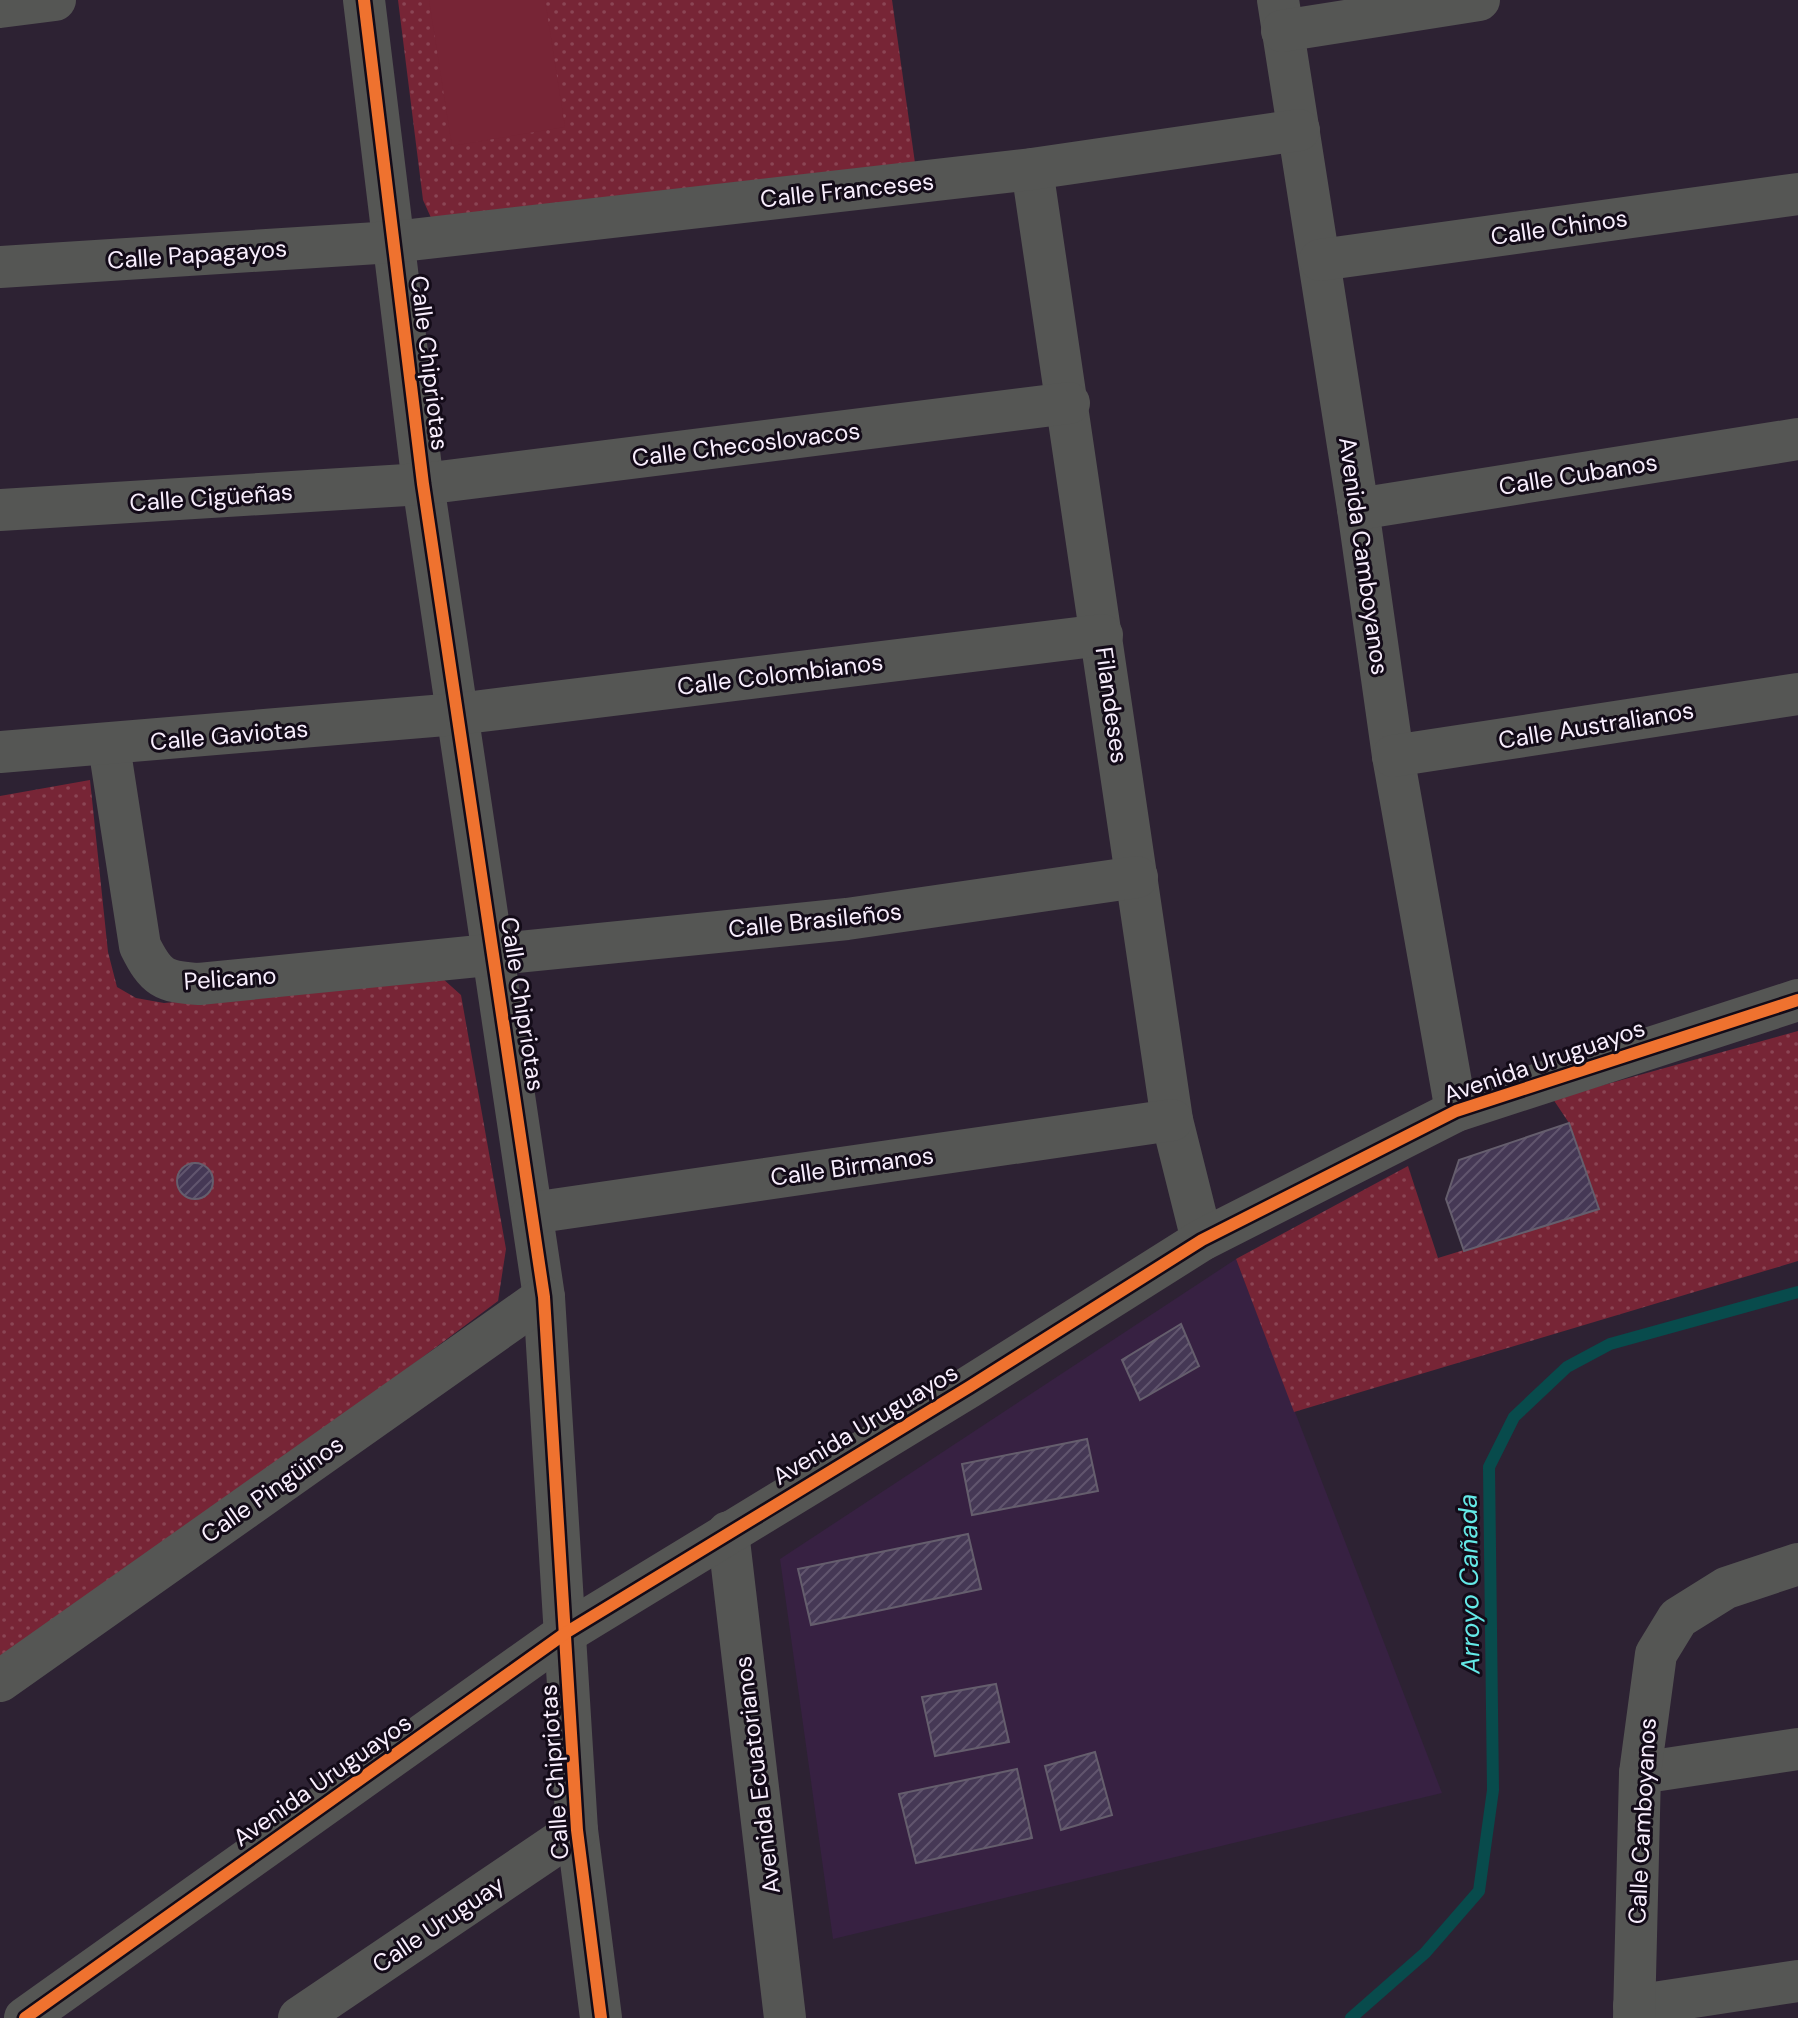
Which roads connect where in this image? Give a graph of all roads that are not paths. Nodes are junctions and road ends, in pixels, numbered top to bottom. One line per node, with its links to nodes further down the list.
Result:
1 (55, 0): 4 (street)
2 (364, 0): 9 (street, Calle Chipriotas)
3 (1479, 0): 5 (street)
4 (0, 7)
5 (1280, 16): 6 (street, Avenida Camboyanos)
6 (1299, 130): 7 (street, Calle Franceses); 10 (street, Avenida Camboyanos)
7 (1032, 169): 9 (street, Calle Franceses); 12 (street, Filandeses)
8 (1798, 194): 10 (street, Calle Chinos)
9 (393, 242): 11 (street, Calle Papagayos); 14 (street, Calle Chipriotas)
10 (1320, 260): 15 (street, Avenida Camboyanos)
11 (0, 267)
12 (1069, 403): 14 (street, Calle Checoslovacos); 17 (street, Filandeses)
13 (1798, 439): 15 (street, Calle Cubanos)
14 (423, 484): 16 (street, Calle Cigüeñas); 19 (street, Calle Chipriotas)
15 (1358, 509): 22 (street, Avenida Camboyanos)
16 (0, 510)
17 (1102, 635): 19 (street, Calle Colombianos); 23 (street, Filandeses)
18 (1798, 694): 22 (street, Calle Australianos)
19 (457, 714): 20 (street, Calle Gaviotas); 24 (street, Calle Chipriotas)
20 (109, 746): 21 (street, Calle Gaviotas); 24 (street, Pelicano)
21 (0, 752)
22 (1393, 756): 26 (street, Avenida Camboyanos)
23 (1137, 877): 24 (street, Calle Brasileños); 27 (street, Filandeses)
24 (493, 952): 28 (street, Calle Chipriotas)
25 (1798, 1000): 26 (street, Avenida Uruguayos)
26 (1456, 1111): 29 (street, Avenida Uruguayos)
27 (1172, 1120): 28 (street, Calle Birmanos); 29 (street, Filandeses)
28 (532, 1213): 30 (street, Calle Chipriotas)
29 (1202, 1240): 31 (street, Avenida Uruguayos)
30 (544, 1297): 33 (street, Calle Chipriotas); 34 (street, Calle Pingüinos)
31 (728, 1532): 33 (street, Avenida Uruguayos); 43 (street, Avenida Ecuatorianos)
32 (1798, 1564): 36 (street, Calle Camboyanos)
33 (567, 1632): 37 (street, Calle Chipriotas); 40 (street, Avenida Uruguayos)
34 (0, 1681)
35 (1798, 1749): 36 (street)
36 (1640, 1773): 39 (street, Calle Camboyanos)
37 (577, 1830): 41 (street, Calle Uruguay); 42 (street, Calle Chipriotas)
38 (1798, 1981): 39 (street)
39 (1634, 2012)
40 (25, 2018)
41 (299, 2018)
42 (601, 2018)
43 (785, 2018)

